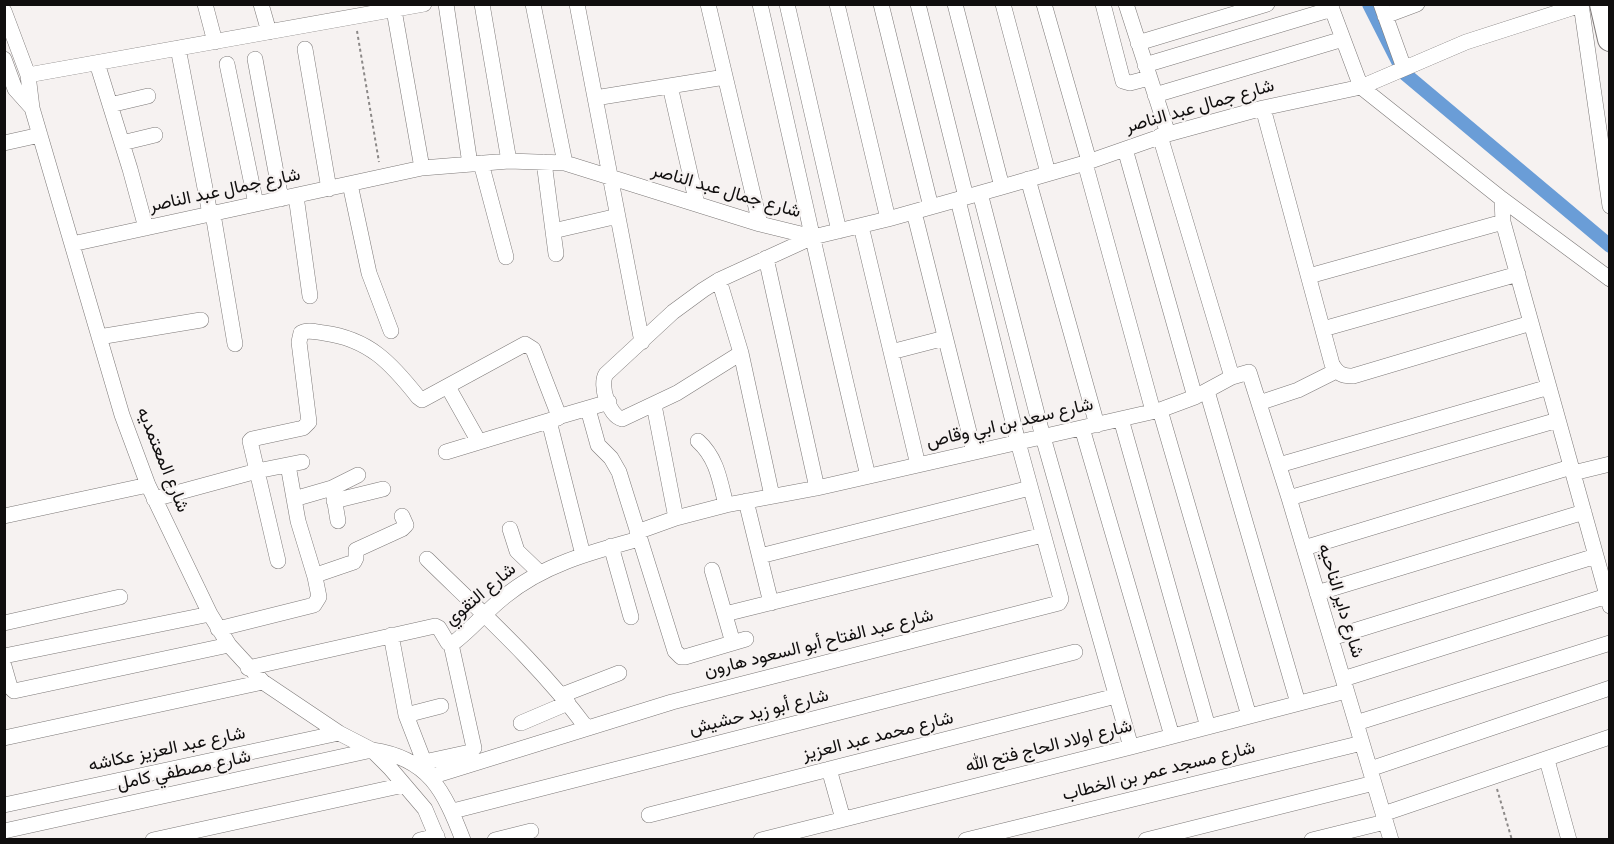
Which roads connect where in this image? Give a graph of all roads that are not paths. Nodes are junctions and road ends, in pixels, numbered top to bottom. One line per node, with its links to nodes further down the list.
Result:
1 (205, 4): 30 (street)
2 (261, 4): 27 (street)
3 (424, 4): 25 (street)
4 (446, 4): 60 (street)
5 (482, 4): 57 (street)
6 (533, 4): 61 (street)
7 (577, 4): 47 (street)
8 (708, 4): 41 (street)
9 (760, 4): 86 (street)
10 (787, 4): 85 (street)
11 (837, 4): 79 (street)
12 (881, 4): 75 (street)
13 (918, 4): 70 (street)
14 (955, 4): 67 (street)
15 (1003, 4): 63 (street)
16 (1044, 4): 59 (street)
17 (1103, 4): 39 (street)
18 (1126, 4): 31 (street)
19 (1267, 4): 31 (street)
20 (1418, 4): 26 (street)
21 (1602, 4): 29 (main road)
22 (1581, 5): 38 (street, شارع جمال عبد الناصر); 74 (street)
23 (1331, 7): 28 (street); 39 (street)
24 (4, 10): 40 (street)
25 (394, 10): 27 (street); 62 (street)
26 (1383, 10): 38 (street)
27 (269, 32): 30 (street)
28 (1343, 39): 43 (street); 45 (street)
29 (1610, 39)
30 (215, 42): 32 (street)
31 (1138, 43): 39 (street)
32 (178, 48): 36 (street); 77 (street)
33 (305, 49): 68 (street)
34 (4, 59): 44 (street)
35 (255, 59): 69 (street)
36 (97, 63): 40 (street); 48 (street)
37 (227, 64): 72 (street)
38 (1404, 68): 43 (street, شارع جمال عبد الناصر)
39 (1147, 71): 45 (street)
40 (27, 75): 49 (street)
41 (725, 77): 42 (street); 81 (street)
42 (670, 86): 47 (street); 73 (street)
43 (1361, 87): 50 (street, شارع جمال عبد الناصر); 71 (street)
44 (10, 90): 49 (street)
45 (1155, 95): 53 (street)
46 (148, 96): 48 (street)
47 (595, 98): 64 (street)
48 (110, 105): 55 (street)
49 (32, 108): 51 (street, شارع المعتمديه)
50 (1263, 108): 53 (street, شارع جمال عبد الناصر); 92 (street)
51 (40, 135): 54 (street); 87 (street, شارع المعتمديه)
52 (155, 135): 55 (street)
53 (1164, 135): 56 (street, شارع جمال عبد الناصر); 108 (street)
54 (4, 143)
55 (122, 143): 83 (street)
56 (1125, 148): 59 (street, شارع جمال عبد الناصر); 111 (street)
57 (509, 161): 58 (street, شارع جمال عبد الناصر); 60 (street, شارع جمال عبد الناصر)
58 (544, 162): 61 (street, شارع جمال عبد الناصر); 84 (street)
59 (1087, 162): 63 (street, شارع جمال عبد الناصر); 116 (street)
60 (475, 163): 62 (street, شارع جمال عبد الناصر); 89 (street)
61 (565, 163): 64 (street, شارع جمال عبد الناصر)
62 (422, 168): 66 (street, شارع جمال عبد الناصر)
63 (1048, 173): 65 (street, شارع جمال عبد الناصر)
64 (611, 178): 73 (street, شارع جمال عبد الناصر); 78 (street)
65 (1028, 179): 67 (street, شارع جمال عبد الناصر); 120 (street)
66 (350, 184): 68 (street, شارع جمال عبد الناصر); 99 (street)
67 (1002, 187): 70 (street, شارع جمال عبد الناصر)
68 (328, 189): 69 (street, شارع جمال عبد الناصر)
69 (288, 197): 72 (street, شارع جمال عبد الناصر); 95 (street)
70 (968, 197): 75 (street, شارع جمال عبد الناصر); 121 (street); 124 (street, شارع عبد الفتاح أبو السعود هارون)
71 (1502, 199): 80 (street); 93 (street)
72 (256, 204): 77 (street, شارع جمال عبد الناصر)
73 (697, 204): 81 (street, شارع جمال عبد الناصر)
74 (1610, 206)
75 (931, 207): 76 (street, شارع جمال عبد الناصر)
76 (914, 212): 79 (street, شارع جمال عبد الناصر); 101 (street)
77 (211, 214): 83 (street, شارع جمال عبد الناصر); 103 (street)
78 (618, 216): 84 (street); 102 (street)
79 (888, 219): 82 (street, شارع جمال عبد الناصر)
80 (1503, 222): 91 (street); 92 (street)
81 (760, 224): 86 (street, شارع جمال عبد الناصر)
82 (861, 226): 85 (street, شارع جمال عبد الناصر); 104 (street)
83 (146, 228): 87 (street, شارع جمال عبد الناصر)
84 (553, 231): 88 (street)
85 (839, 231): 86 (street, شارع جمال عبد الناصر)
86 (813, 237): 90 (street); 133 (street)
87 (72, 244): 100 (street, شارع المعتمديه)
88 (556, 254)
89 (506, 257)
90 (766, 258): 94 (street); 134 (street)
91 (1518, 274): 97 (street); 98 (street)
92 (1309, 276): 98 (street)
93 (1610, 279)
94 (719, 280): 102 (street); 105 (street)
95 (309, 296)
96 (201, 320): 100 (street)
97 (1531, 323): 106 (street); 110 (street)
98 (1323, 329): 106 (street)
99 (391, 332)
100 (99, 337): 137 (street, شارع المعتمديه)
101 (945, 338): 104 (street); 126 (street)
102 (642, 342): 112 (street)
103 (235, 344)
104 (891, 352): 128 (street)
105 (741, 353): 114 (street); 139 (street)
106 (1336, 371): 113 (street)
107 (1250, 374): 108 (street, شارع سعد بن ابي وقاص); 113 (street, شارع داير الناحيه)
108 (1232, 378): 111 (street, شارع سعد بن ابي وقاص)
109 (448, 387): 117 (street); 123 (street); 131 (street)
110 (1549, 387): 119 (street); 129 (street)
111 (1201, 394): 116 (street, شارع سعد بن ابي وقاص); 187 (street)
112 (609, 402): 114 (street); 115 (street)
113 (1259, 403): 129 (street, شارع داير الناحيه)
114 (654, 405): 147 (street)
115 (588, 409): 117 (street); 150 (street)
116 (1157, 410): 118 (street, شارع سعد بن ابي وقاص); 190 (street)
117 (555, 419): 123 (street); 154 (street)
118 (1121, 419): 120 (street, شارع سعد بن ابي وقاص); 194 (street)
119 (1558, 420): 130 (street); 140 (street)
120 (1090, 426): 121 (street, شارع سعد بن ابي وقاص); 196 (street)
121 (1043, 437): 124 (street, شارع سعد بن ابي وقاص); 185 (street)
122 (698, 441): 143 (street)
123 (479, 442): 125 (street)
124 (1018, 442): 126 (street, شارع سعد بن ابي وقاص); 135 (street, شارع عبد الفتاح أبو السعود هارون)
125 (446, 452)
126 (974, 452): 128 (street, شارع سعد بن ابي وقاص)
127 (1610, 464): 130 (street)
128 (918, 465): 133 (street, شارع سعد بن ابي وقاص)
129 (1279, 465): 140 (street, شارع داير الناحيه)
130 (1572, 470): 144 (street); 153 (street)
131 (257, 471): 137 (street); 141 (street); 158 (street)
132 (358, 475): 138 (street)
133 (868, 476): 134 (street, شارع سعد بن ابي وقاص)
134 (817, 488): 139 (street, شارع سعد بن ابي وقاص)
135 (1030, 488): 151 (street, شارع عبد الفتاح أبو السعود هارون); 155 (street)
136 (383, 489): 138 (street)
137 (151, 492): 145 (street); 166 (street, شارع المعتمديه)
138 (333, 495): 141 (street); 148 (street)
139 (772, 496): 142 (street, شارع التقوي)
140 (1289, 498): 153 (street, شارع داير الناحيه)
141 (294, 499): 161 (street)
142 (746, 501): 143 (street, شارع التقوي); 155 (street)
143 (726, 505): 147 (street, شارع التقوي)
144 (1584, 512): 156 (street); 162 (street)
145 (4, 516)
146 (402, 516): 161 (street)
147 (676, 518): 150 (street, شارع التقوي)
148 (338, 521)
149 (510, 529): 160 (street)
150 (638, 535): 152 (street, شارع التقوي); 167 (street)
151 (1043, 535): 165 (street); 193 (street, شارع عبد الفتاح أبو السعود هارون)
152 (611, 546): 154 (street, شارع التقوي); 169 (street)
153 (1304, 548): 162 (street, شارع داير الناحيه)
154 (583, 555): 160 (street, شارع التقوي)
155 (759, 556): 165 (street)
156 (1596, 556): 164 (street); 173 (street)
157 (427, 559): 168 (street)
158 (278, 561)
159 (712, 570): 167 (street)
160 (540, 573): 168 (street, شارع التقوي)
161 (315, 577): 171 (street)
162 (1317, 592): 173 (street, شارع داير الناحيه)
163 (120, 597): 170 (street)
164 (1608, 601): 183 (street, شارع اولاد الحاج فتح الله)
165 (771, 603): 167 (street)
166 (210, 614): 171 (street, شارع المعتمديه); 178 (street)
167 (725, 614)
168 (484, 616): 175 (street, شارع التقوي); 186 (street)
169 (631, 617)
170 (4, 623)
171 (218, 629): 176 (street, شارع المعتمديه)
172 (391, 635): 175 (street, شارع التقوي); 180 (street, شارع التقوي); 189 (street)
173 (1331, 638): 183 (street, شارع داير الناحيه)
174 (1610, 643): 192 (street)
175 (451, 644): 203 (street)
176 (229, 645): 179 (street); 180 (street, شارع المعتمديه)
177 (1075, 652): 209 (street, شارع أبو زيد حشيش)
178 (4, 656)
179 (4, 666)
180 (248, 668): 182 (street, شارع المعتمديه)
181 (619, 673): 186 (street)
182 (263, 682): 195 (street, شارع المعتمديه); 198 (street)
183 (1345, 685): 187 (street, شارع اولاد الحاج فتح الله); 192 (street, شارع داير الناحيه)
184 (1610, 688): 205 (street)
185 (1116, 696): 200 (street); 204 (street, شارع محمد عبد العزيز)
186 (565, 699): 191 (street); 193 (street)
187 (1298, 703): 190 (street, شارع اولاد الحاج فتح الله)
188 (441, 706): 189 (street)
189 (406, 715): 203 (street)
190 (1249, 716): 194 (street, شارع اولاد الحاج فتح الله)
191 (522, 723)
192 (1356, 723): 199 (street, شارع داير الناحيه)
193 (586, 727): 206 (street, شارع عبد الفتاح أبو السعود هارون)
194 (1208, 727): 196 (street, شارع اولاد الحاج فتح الله)
195 (339, 733): 201 (street, شارع المعتمديه); 208 (street, شارع عبد العزيز عكاشه)
196 (1172, 736): 200 (street, شارع اولاد الحاج فتح الله)
197 (1610, 737): 202 (street)
198 (4, 738)
199 (1362, 743): 205 (street, شارع داير الناحيه); 221 (street, شارع مسجد عمر بن الخطاب)
200 (1131, 747): 212 (street, شارع اولاد الحاج فتح الله)
201 (372, 750): 206 (street, شارع المعتمديه); 207 (street, شارع المعتمديه); 213 (street, شارع مصطفي كامل)
202 (1547, 760): 211 (street); 225 (street)
203 (424, 762): 206 (street)
204 (829, 769): 210 (street, شارع محمد عبد العزيز); 212 (street)
205 (1372, 776): 211 (street, شارع داير الناحيه); 222 (street)
206 (430, 777): 209 (street, شارع المعتمديه)
207 (405, 785): 215 (street, شارع المعتمديه); 216 (street)
208 (4, 805)
209 (453, 811): 218 (street, شارع المعتمديه)
210 (649, 815)
211 (1384, 818): 223 (street); 224 (street, شارع داير الناحيه)
212 (843, 819): 220 (street, شارع اولاد الحاج فتح الله)
213 (4, 831)
214 (531, 831): 219 (street)
215 (437, 838): 217 (street)
216 (153, 840)
217 (420, 840)
218 (463, 840)
219 (495, 840)
220 (761, 840)
221 (966, 840)
222 (1146, 840)
223 (1312, 840)
224 (1390, 840)
225 (1569, 840)

